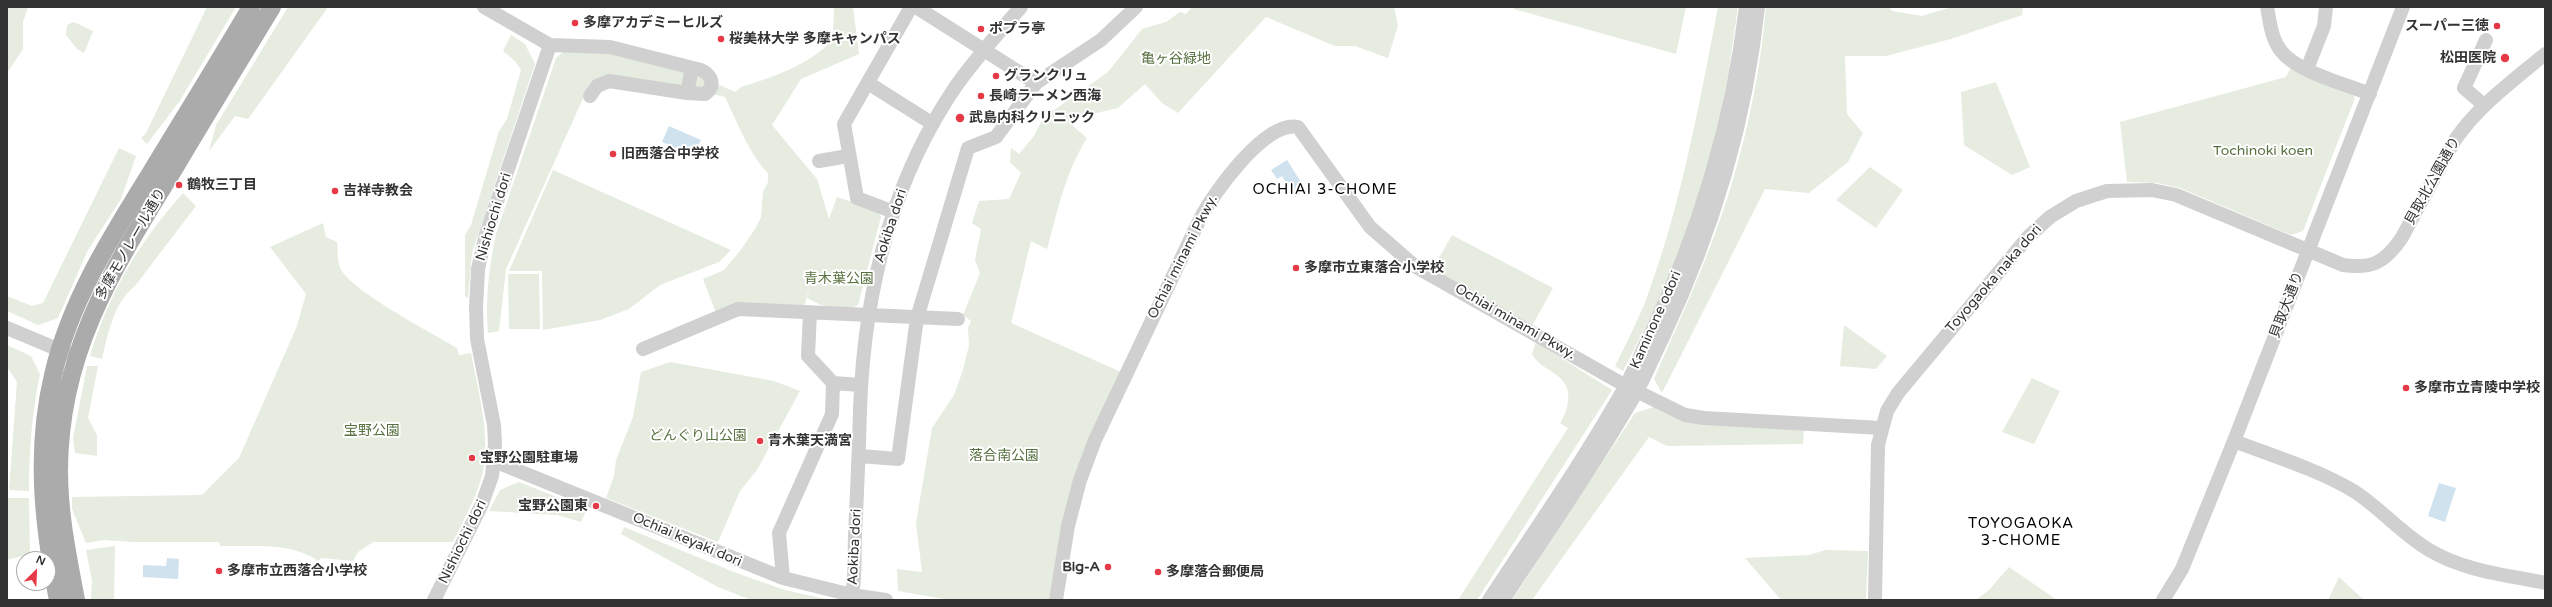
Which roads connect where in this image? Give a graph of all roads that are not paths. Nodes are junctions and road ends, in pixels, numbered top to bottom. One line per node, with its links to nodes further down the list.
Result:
1 (251, 7): 36 (main road, 多摩モノレール通り)
2 (272, 7): 37 (main road, 多摩モノレール通り)
3 (484, 7): 14 (street)
4 (911, 7): 19 (street)
5 (916, 7): 15 (street)
6 (1021, 7): 15 (street, Aokiba dori)
7 (1136, 7): 20 (street)
8 (1746, 7): 40 (street, Kaminone odori)
9 (1758, 7): 40 (street, Kaminone odori)
10 (2267, 7): 18 (street)
11 (2326, 7): 18 (street)
12 (2403, 7): 22 (street, 貝取大通り)
13 (2486, 40): 24 (street)
14 (550, 45): 17 (street); 44 (street, Nishiochi dori)
15 (984, 49): 20 (street); 25 (street, Aokiba dori)
16 (2545, 54): 24 (street, 貝取北公園通り)
17 (692, 68): 21 (street); 21 (street)
18 (2307, 69): 22 (street)
19 (868, 83): 25 (street); 26 (street)
20 (1036, 83): 32 (street)
21 (687, 93): 23 (street)
22 (2370, 94): 29 (street, 貝取大通り)
23 (590, 96)
24 (2484, 105): 29 (street, 貝取北公園通り)
25 (933, 124): 28 (street, Aokiba dori)
26 (848, 156): 27 (street); 28 (street)
27 (819, 161)
28 (894, 212): 31 (street, Aokiba dori)
29 (2309, 250): 41 (street, Toyogaoka naka dori); 42 (street, 貝取大通り)
30 (810, 312): 31 (street); 35 (street); 38 (street)
31 (868, 314): 32 (street); 39 (street, Aokiba dori)
32 (917, 318): 33 (street); 43 (street)
33 (958, 320)
34 (7, 328): 36 (street)
35 (643, 349)
36 (59, 351): 37 (street); 48 (main road, 多摩モノレール通り)
37 (76, 357): 49 (main road, 多摩モノレール通り)
38 (833, 383): 39 (street); 45 (street)
39 (861, 384): 43 (street, Aokiba dori)
40 (1631, 389): 41 (street, Ochiai minami Pkwy.); 52 (street, Ochiai minami Pkwy.); 53 (street, Kaminone odori); 54 (street, Kaminone odori)
41 (1881, 428): 55 (street, Toyogaoka naka dori)
42 (2234, 441): 46 (street); 56 (street, 貝取大通り)
43 (859, 456): 47 (street, Aokiba dori)
44 (494, 461): 45 (street, Ochiai keyaki dori); 50 (street, Nishiochi dori)
45 (783, 578): 47 (street, Ochiai keyaki dori)
46 (2545, 583)
47 (852, 597): 51 (street, Ochiai keyaki dori)
48 (58, 600)
49 (76, 600)
50 (434, 600)
51 (886, 600)
52 (1056, 600)
53 (1489, 600)
54 (1503, 600)
55 (1874, 600)
56 (2163, 600)

